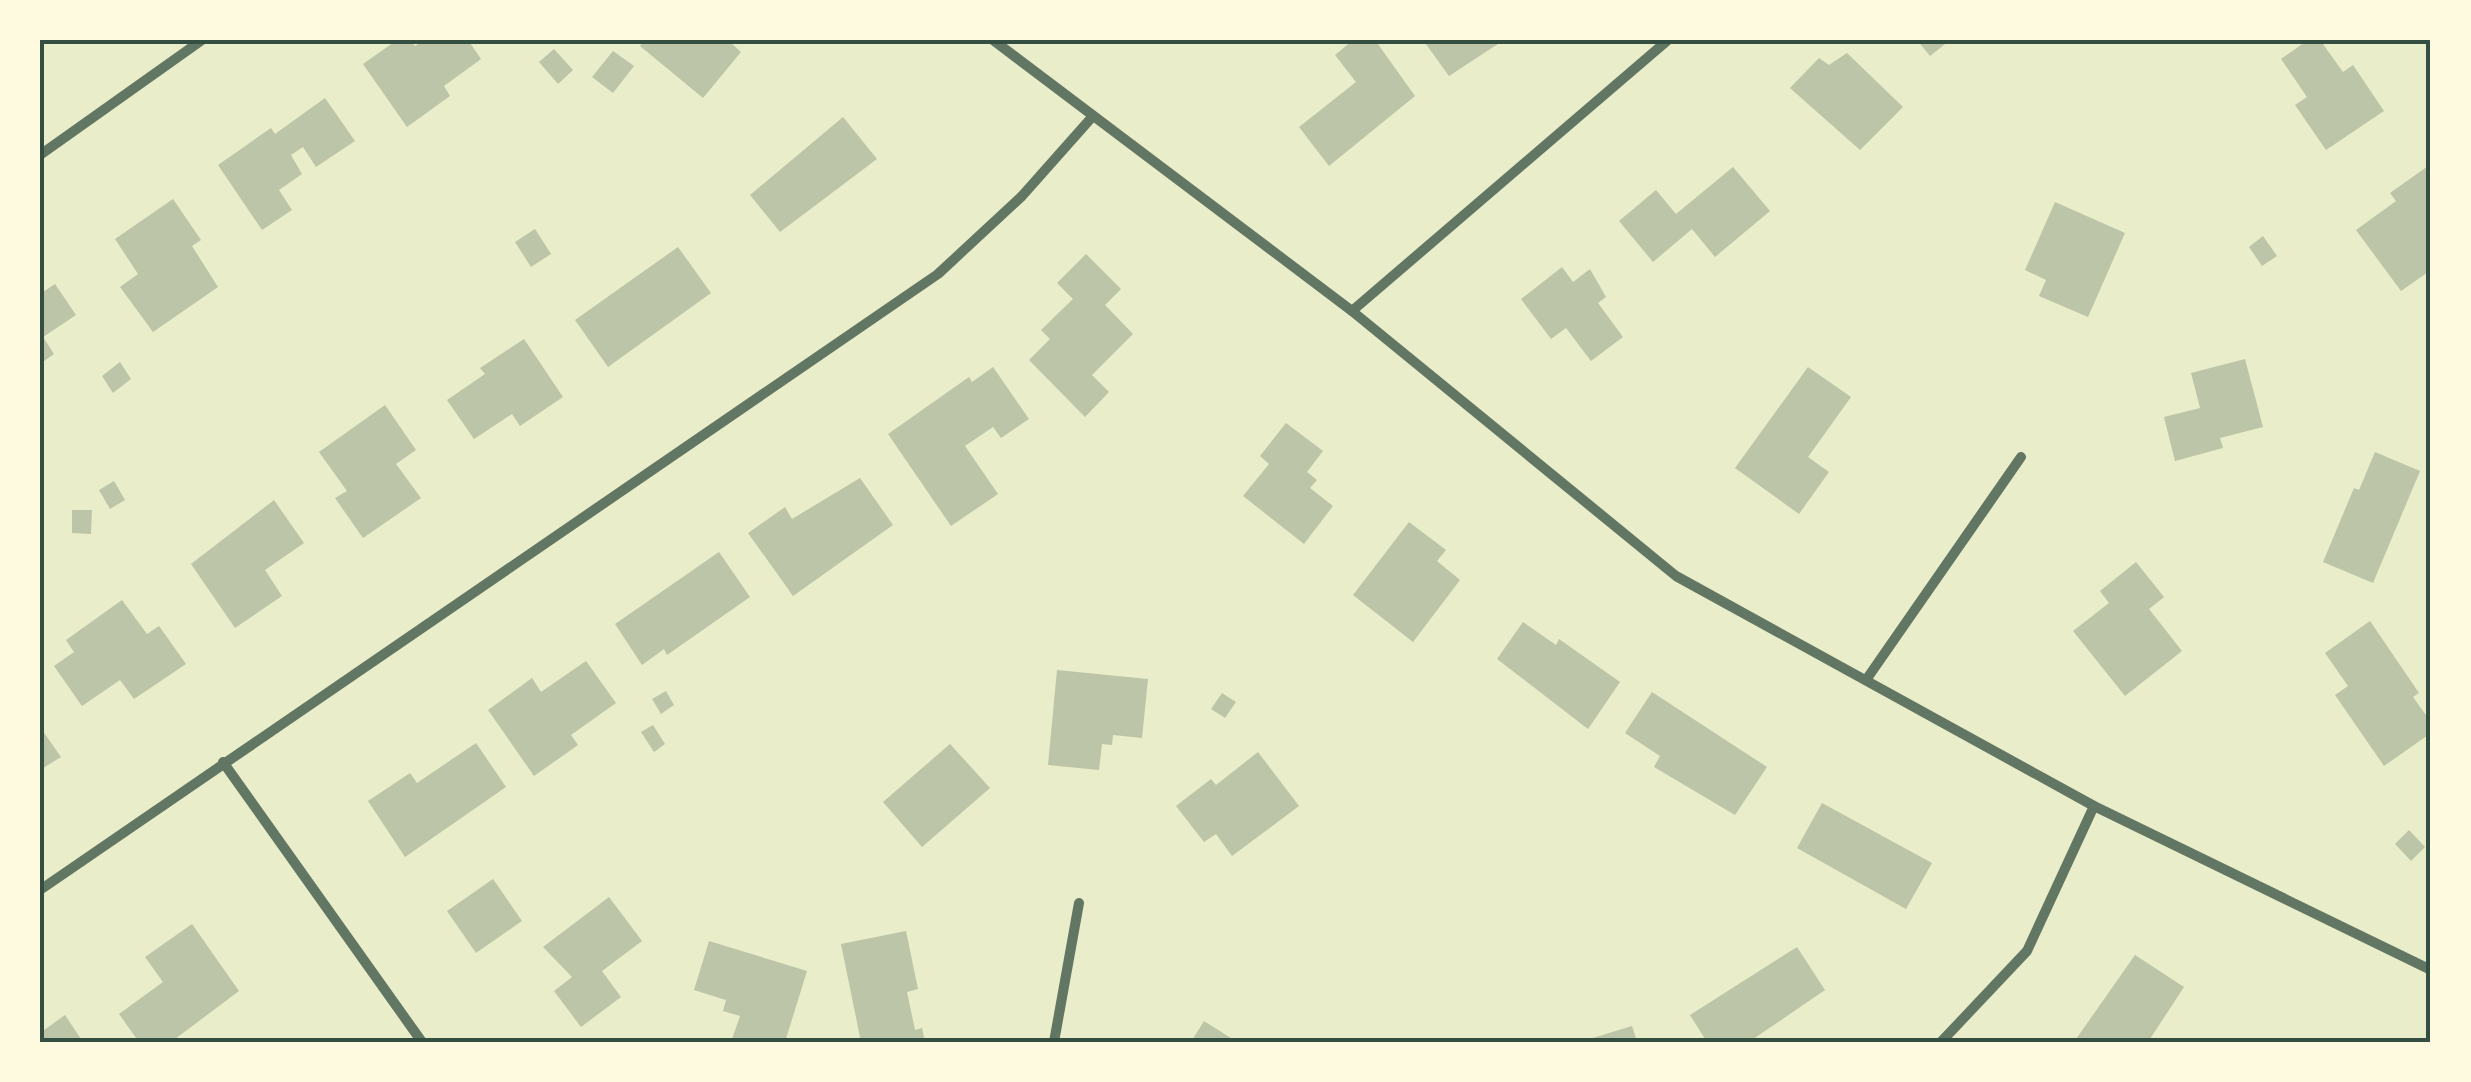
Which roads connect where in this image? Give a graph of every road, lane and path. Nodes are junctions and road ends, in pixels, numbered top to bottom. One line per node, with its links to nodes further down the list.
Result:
1 (202, 40): 5 (street)
2 (993, 40): 4 (street)
3 (1668, 40): 6 (street)
4 (1093, 116): 6 (street); 9 (street)
5 (40, 155)
6 (1352, 311): 8 (street)
7 (2022, 457): 8 (street)
8 (1866, 680): 10 (street)
9 (222, 762): 11 (street); 14 (street)
10 (2094, 806): 13 (street); 16 (street)
11 (40, 890)
12 (1079, 903): 15 (street)
13 (2431, 970)
14 (422, 1042)
15 (1054, 1042)
16 (1941, 1042)

